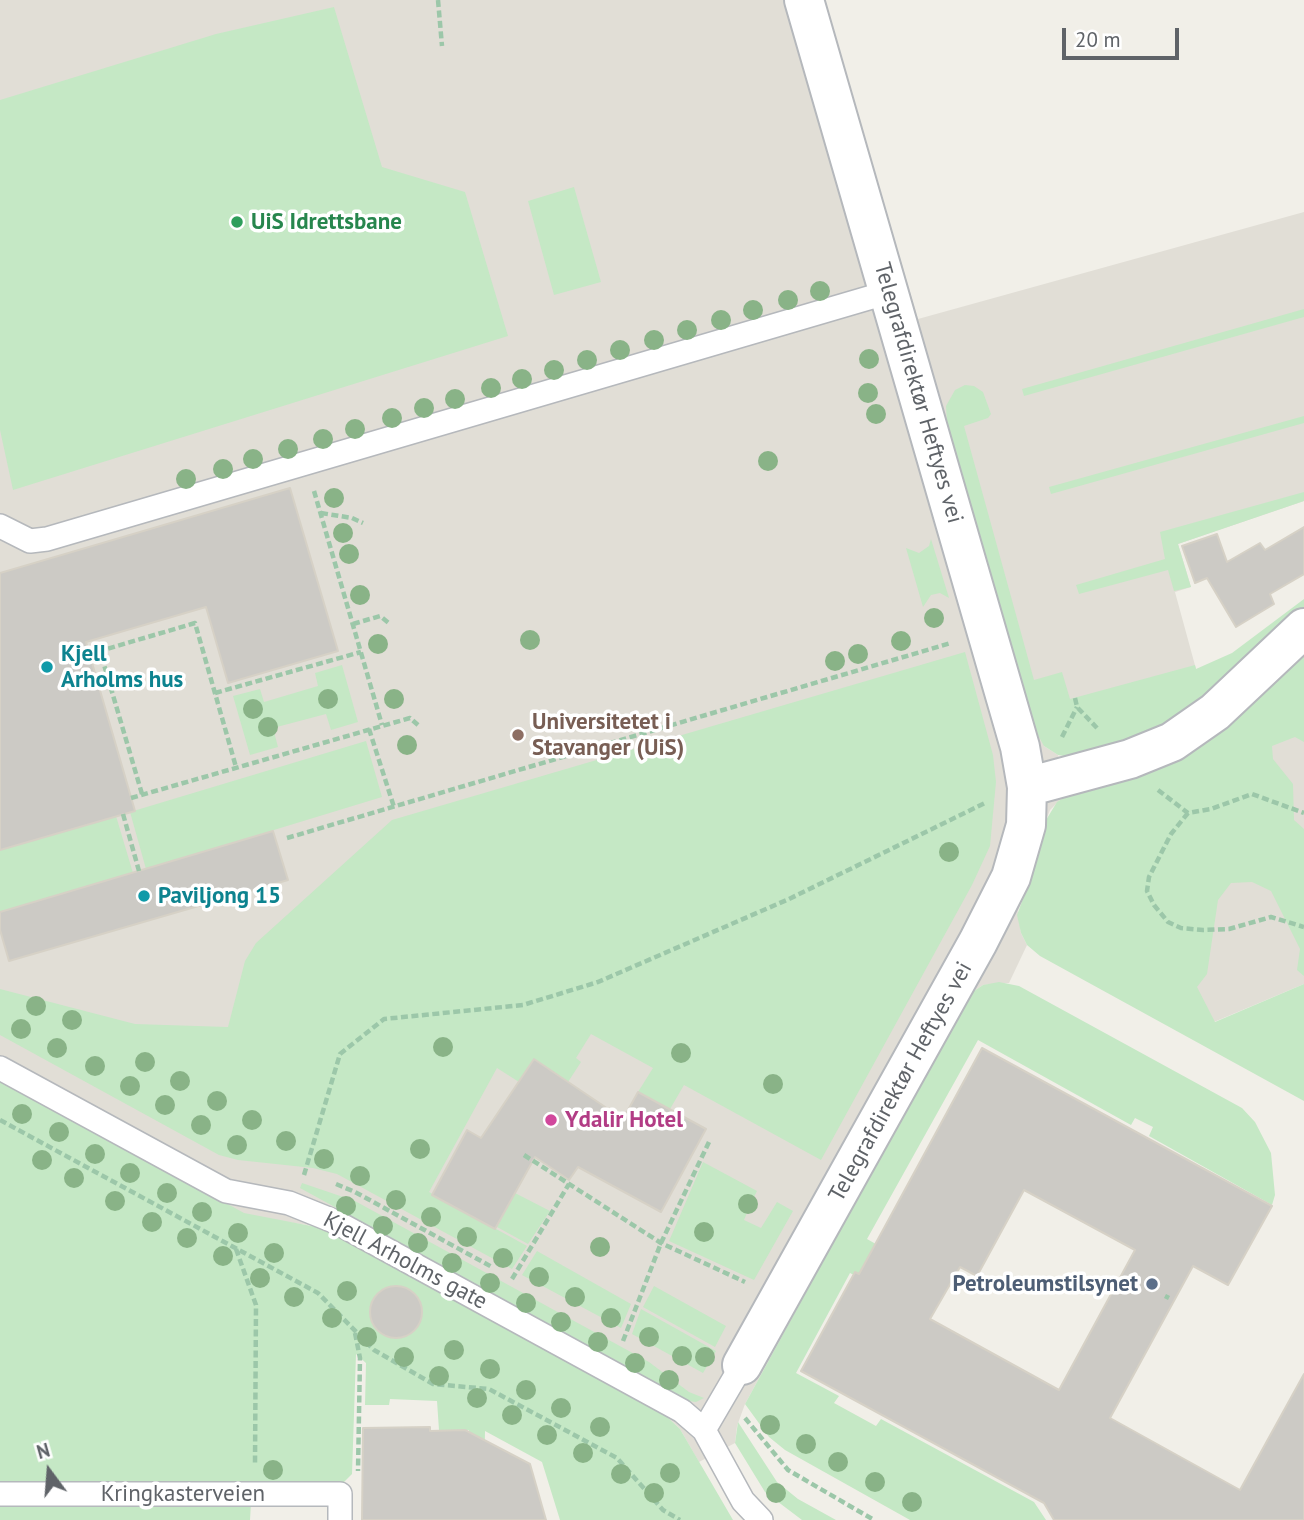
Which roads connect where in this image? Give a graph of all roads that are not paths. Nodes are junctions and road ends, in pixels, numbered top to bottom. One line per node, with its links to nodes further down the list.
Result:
1 (804, 0): 2 (street, Telegrafdirektør Heftyes vei)
2 (889, 292): 3 (lane); 5 (street, Telegrafdirektør Heftyes vei)
3 (0, 526)
4 (1304, 628): 5 (street)
5 (1027, 787): 7 (street, Telegrafdirektør Heftyes vei)
6 (0, 1068): 8 (lane, Kjell Arholms gate)
7 (742, 1365): 8 (lane)
8 (704, 1430): 11 (lane, Kjell Arholms gate)
9 (0, 1494): 10 (lane, Kringkasterveien)
10 (340, 1520)
11 (761, 1520)

